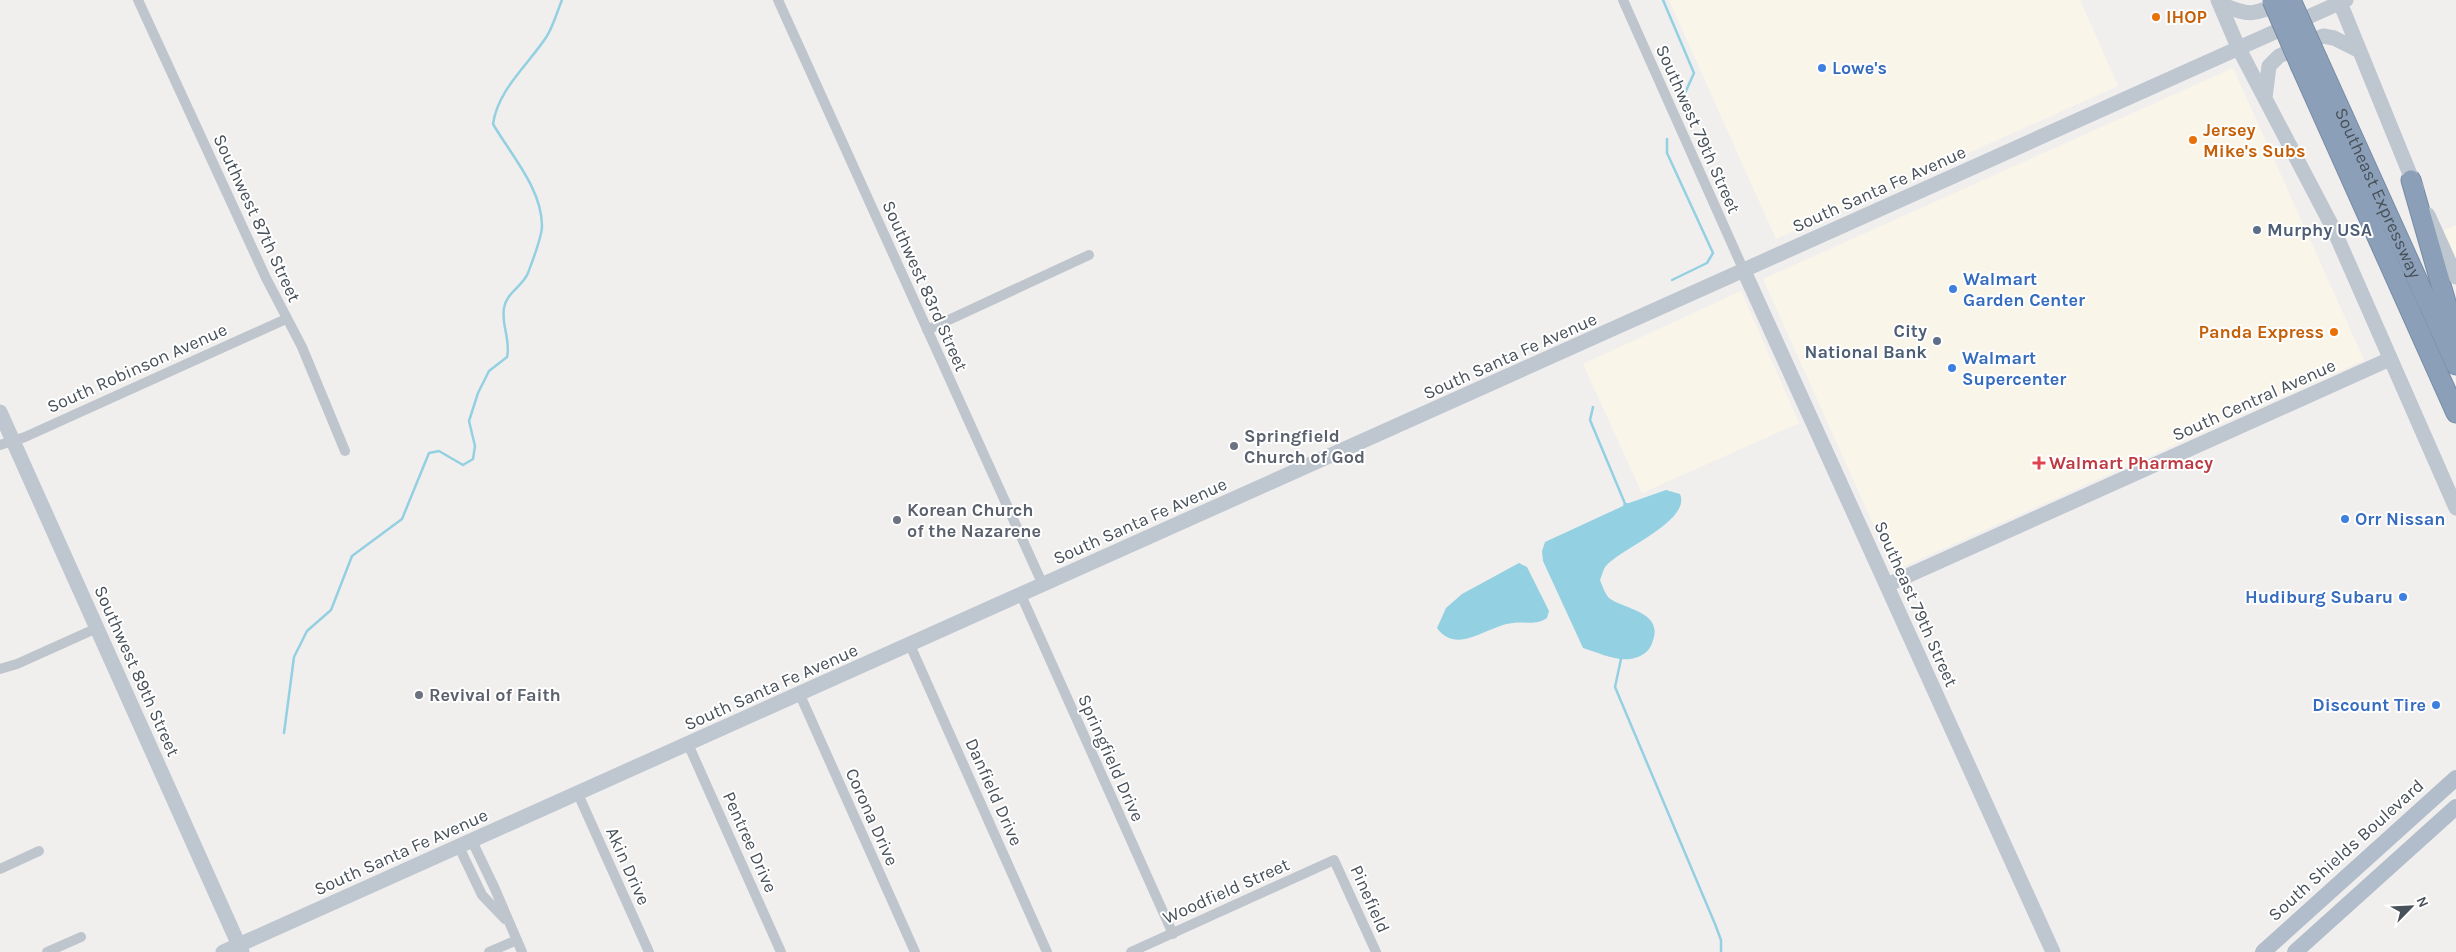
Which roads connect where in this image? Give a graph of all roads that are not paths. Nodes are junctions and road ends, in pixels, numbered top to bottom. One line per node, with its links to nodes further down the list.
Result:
1 (138, 0): 18 (street, Southwest 87th Street)
2 (778, 0): 19 (street, Southwest 83rd Street)
3 (1623, 0): 16 (street, Southwest 79th Street)
4 (2272, 0): 9 (highway, bridge)
5 (2287, 0): 8 (main road)
6 (2291, 0): 9 (highway, bridge)
7 (2341, 1): 10 (main road, South Santa Fe Avenue); 11 (main road)
8 (2219, 2): 10 (main road)
9 (2293, 26): 12 (highway, Southeast Expressway, bridge)
10 (2238, 48): 13 (main road); 16 (main road, South Santa Fe Avenue)
11 (2360, 51): 13 (main road); 14 (main road)
12 (2310, 63): 22 (highway, Southeast Expressway); 24 (highway, Southeast Expressway)
13 (2265, 98): 21 (main road)
14 (2411, 180): 17 (main road); 20 (highway)
15 (1088, 255): 19 (street)
16 (1744, 271): 28 (main road, South Santa Fe Avenue); 29 (main road, Southeast 79th Street)
17 (2456, 277)
18 (286, 319): 25 (street, South Robinson Avenue); 26 (street, Southwest 87th Street)
19 (927, 330): 28 (street, Southwest 83rd Street)
20 (2456, 337)
21 (2390, 359): 27 (main road); 29 (main road, South Central Avenue)
22 (2456, 365)
23 (0, 412): 25 (main road, Southwest 89th Street)
24 (2456, 413)
25 (6, 443): 31 (main road, Southwest 89th Street)
26 (345, 451)
27 (2456, 508)
28 (1043, 585): 30 (main road, South Santa Fe Avenue)
29 (1887, 585): 60 (main road, Southeast 79th Street)
30 (1021, 595): 32 (main road, South Santa Fe Avenue); 46 (street, Springfield Drive)
31 (97, 628): 33 (street); 49 (main road, Southwest 89th Street)
32 (910, 646): 34 (main road, South Santa Fe Avenue); 57 (street, Danfield Drive)
33 (0, 669)
34 (800, 694): 35 (main road, South Santa Fe Avenue); 56 (street, Corona Drive)
35 (688, 744): 37 (main road, South Santa Fe Avenue); 55 (street, Pentree Drive)
36 (2456, 778): 42 (main road, South Shields Boulevard)
37 (578, 794): 39 (main road, South Santa Fe Avenue); 54 (street, Akin Drive)
38 (2456, 807): 44 (main road)
39 (465, 844): 45 (street); 45 (street); 49 (main road, South Santa Fe Avenue)
40 (38, 851): 43 (street)
41 (1334, 860): 46 (street, Woodfield Street); 59 (street, Pinefield)
42 (2361, 864): 44 (main road); 61 (main road, South Shields Boulevard)
43 (0, 869)
44 (2376, 879): 62 (main road)
45 (510, 924): 48 (street)
46 (1173, 934): 58 (street, Woodfield Street)
47 (81, 937): 50 (street)
48 (517, 940): 52 (street); 53 (street)
49 (241, 948): 51 (main road, South Santa Fe Avenue)
50 (47, 952)
51 (223, 952)
52 (489, 952)
53 (522, 952)
54 (648, 952)
55 (781, 952)
56 (915, 952)
57 (1048, 952)
58 (1131, 952)
59 (1376, 952)
60 (2053, 952)
61 (2263, 952)
62 (2295, 952)

